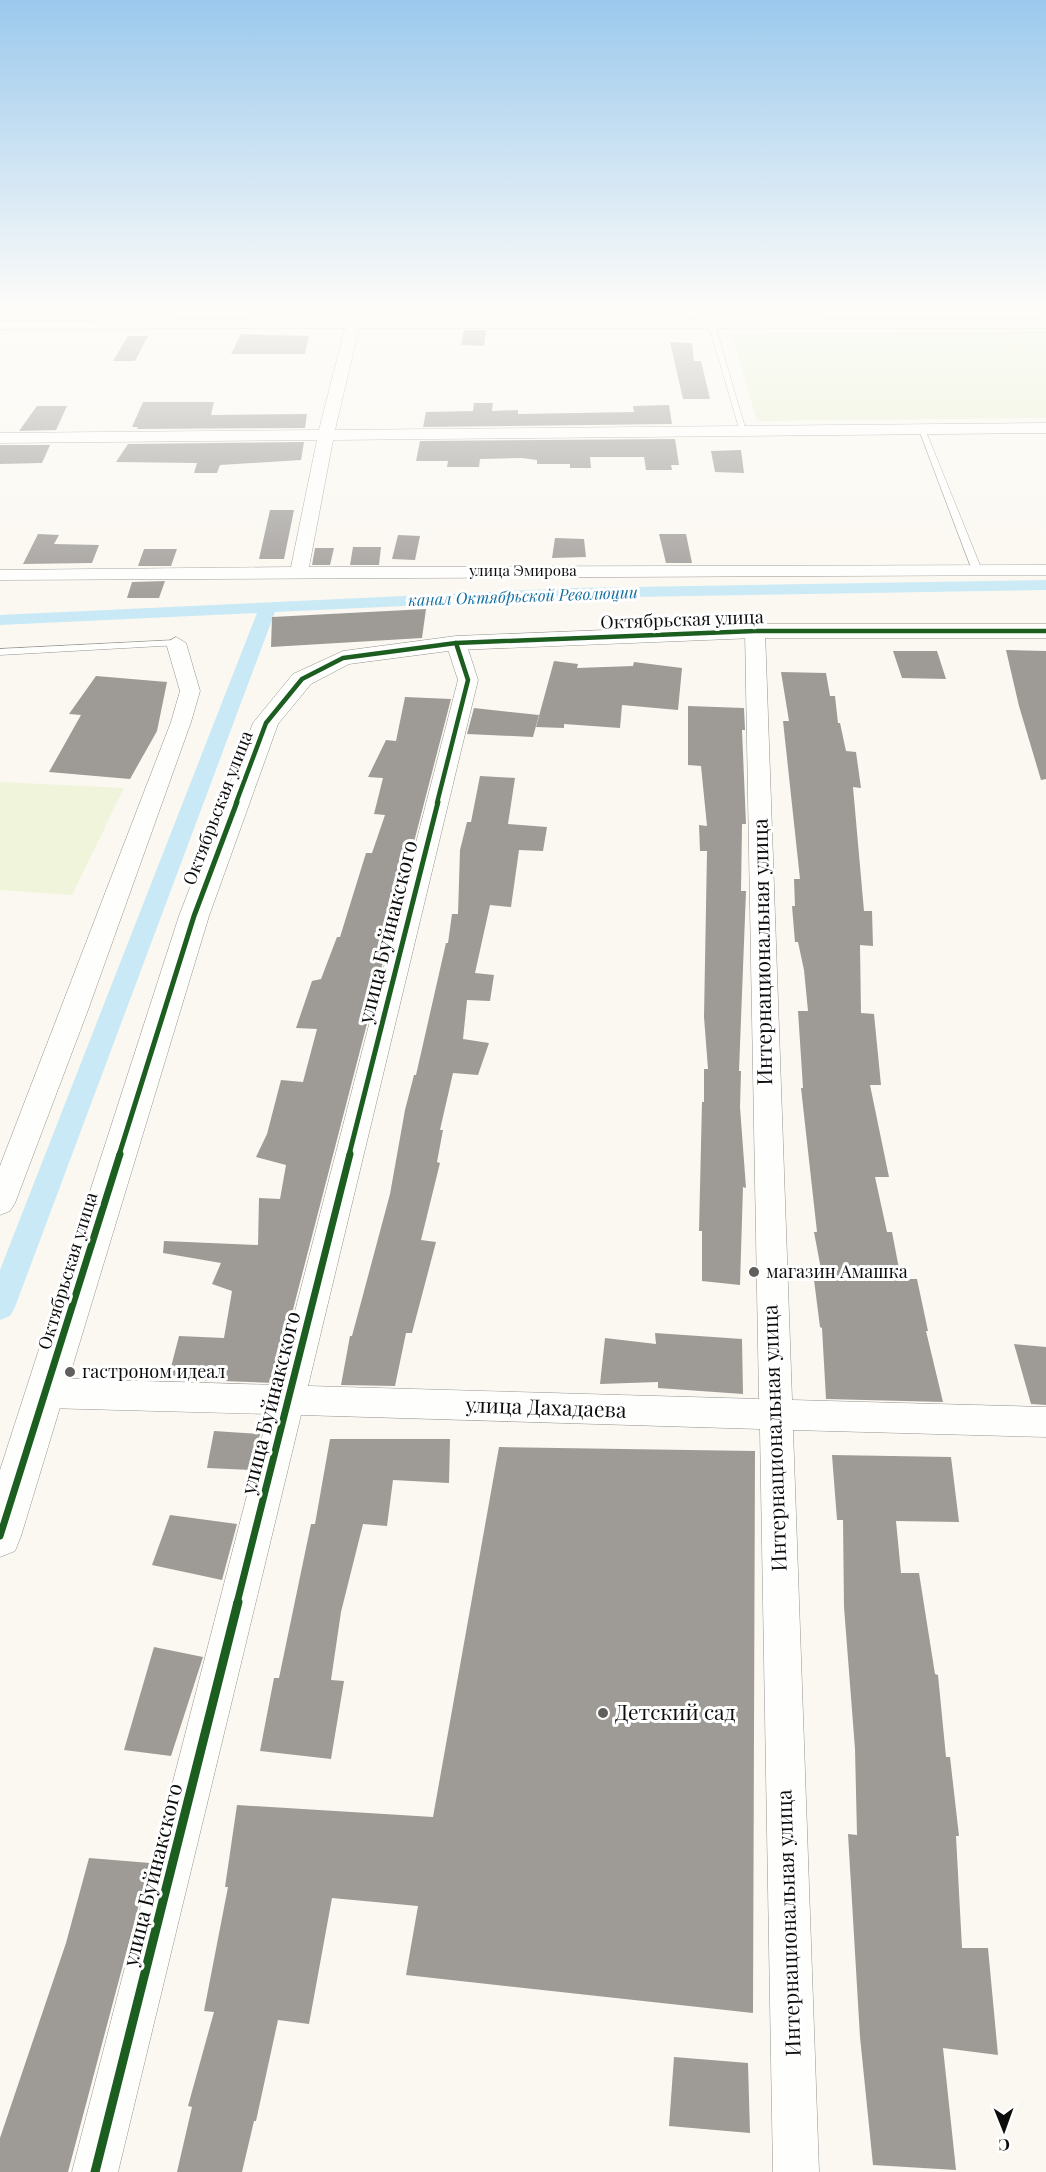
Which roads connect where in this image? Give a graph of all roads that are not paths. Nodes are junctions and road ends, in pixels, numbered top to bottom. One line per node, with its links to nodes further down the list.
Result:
1 (332, 409): 6 (street)
2 (737, 409): 5 (lane)
3 (1046, 428): 4 (street)
4 (921, 429): 5 (street); 8 (lane)
5 (744, 432): 6 (street)
6 (326, 435): 7 (street); 10 (street)
7 (0, 438)
8 (977, 570): 9 (street, улица Эмирова); 10 (street, улица Эмирова)
9 (1046, 570)
10 (299, 572): 11 (street, улица Эмирова)
11 (0, 576)
12 (755, 631): 13 (street, Октябрьская улица); 15 (street, Октябрьская улица); 20 (street, Интернациональная улица)
13 (1046, 631)
14 (176, 643): 16 (lane); 17 (street)
15 (456, 643): 18 (street, Октябрьская улица); 19 (street, улица Буйнакского)
16 (0, 652)
17 (0, 1203)
18 (46, 1393): 19 (street, улица Дахадаева); 22 (street, Октябрьская улица)
19 (289, 1400): 20 (street, улица Дахадаева); 23 (street, улица Буйнакского)
20 (775, 1415): 21 (street, улица Дахадаева); 24 (street, Интернациональная улица)
21 (1046, 1422)
22 (0, 1536)
23 (95, 2172)
24 (796, 2172)

